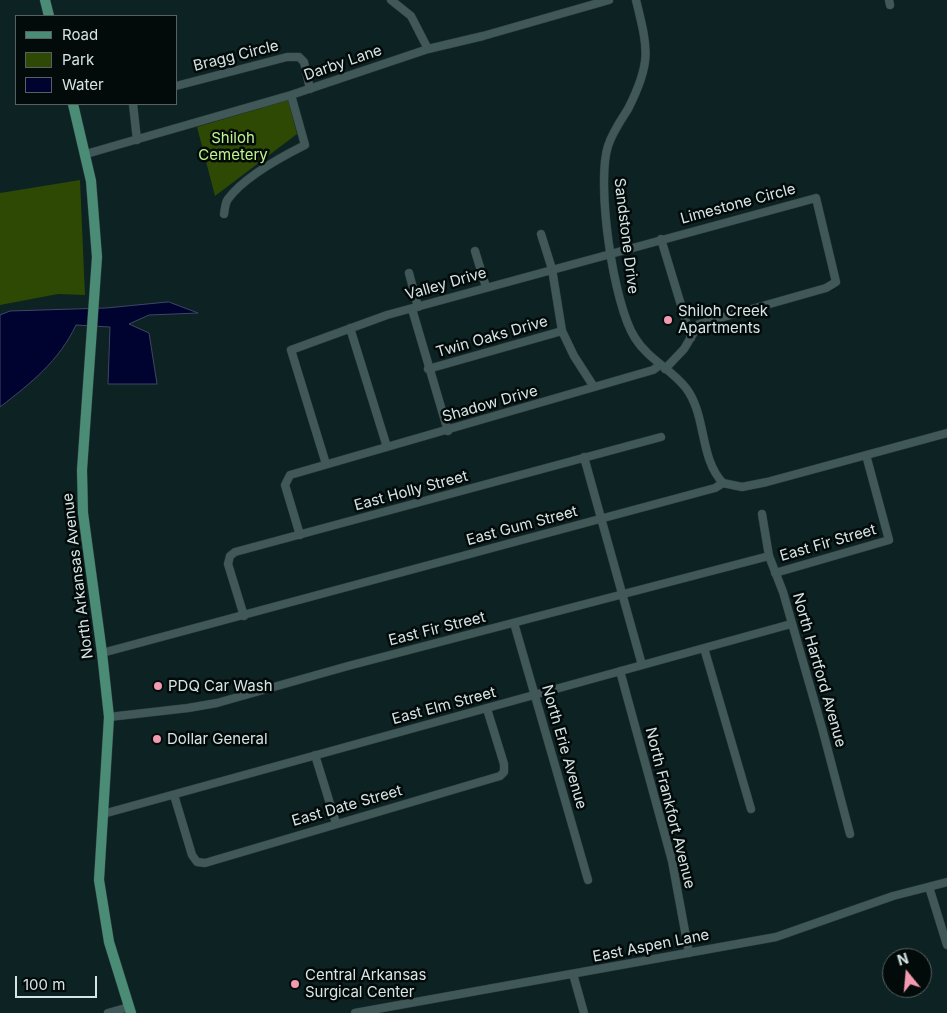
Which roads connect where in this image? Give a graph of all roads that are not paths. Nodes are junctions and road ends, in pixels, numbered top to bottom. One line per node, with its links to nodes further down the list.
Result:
1 (45, 0): 5 (main road)
2 (390, 0): 6 (street)
3 (609, 0): 6 (street, Darby Lane)
4 (636, 0): 18 (street, Sandstone Drive)
5 (49, 15)
6 (428, 49): 8 (street, Darby Lane)
7 (178, 85): 8 (street, Bragg Circle)
8 (310, 89): 9 (street, Darby Lane)
9 (291, 95): 12 (street, Darby Lane); 14 (street)
10 (72, 105): 13 (main road, North Arkansas Avenue)
11 (133, 105): 12 (street)
12 (137, 140): 13 (street, Darby Lane)
13 (86, 154): 47 (main road, North Arkansas Avenue)
14 (224, 214)
15 (541, 234): 19 (street)
16 (661, 239): 18 (street, Limestone Circle); 25 (street); 25 (street, Limestone Circle)
17 (475, 251): 21 (street)
18 (611, 252): 19 (street, Valley Drive); 26 (street, Sandstone Drive)
19 (552, 269): 21 (street, Valley Drive); 24 (street)
20 (409, 273): 22 (street)
21 (486, 287): 22 (street, Valley Drive)
22 (415, 308): 23 (street, Valley Drive); 27 (street)
23 (350, 328): 32 (street); 35 (street, Valley Drive)
24 (562, 331): 27 (street, Twin Oaks Drive); 28 (street)
25 (691, 338): 26 (street, Limestone Circle)
26 (662, 367): 28 (street, Shadow Drive); 36 (street, Sandstone Drive)
27 (428, 369): 29 (street)
28 (594, 387): 29 (street, Shadow Drive)
29 (448, 431): 32 (street, Shadow Drive)
30 (947, 433): 33 (street, East Gum Street)
31 (661, 437): 34 (street, East Holly Street)
32 (387, 447): 35 (street, Shadow Drive)
33 (866, 455): 36 (street, East Gum Street); 41 (street, East Fir Street)
34 (584, 457): 38 (street); 39 (street, East Holly Street)
35 (326, 464): 39 (street, Shadow Drive)
36 (723, 483): 38 (street, East Gum Street)
37 (762, 514): 40 (street, North Hartford Avenue)
38 (602, 518): 42 (street); 43 (street, East Gum Street)
39 (300, 535): 43 (street, East Holly Street)
40 (770, 556): 41 (street, North Hartford Avenue); 42 (street, East Fir Street)
41 (775, 573): 45 (street, North Hartford Avenue)
42 (623, 595): 44 (street, East Fir Street); 48 (street)
43 (244, 616): 47 (street, East Gum Street)
44 (514, 623): 50 (street, North Erie Avenue); 52 (street, East Fir Street)
45 (791, 624): 46 (street, East Elm Street); 58 (street, North Hartford Avenue)
46 (704, 648): 48 (street, East Elm Street); 55 (street)
47 (102, 654): 52 (main road, North Arkansas Avenue)
48 (642, 665): 49 (street, East Elm Street)
49 (620, 671): 50 (street, East Elm Street); 63 (street, North Frankfort Avenue)
50 (535, 695): 51 (street, East Elm Street); 59 (street, North Erie Avenue)
51 (487, 709): 53 (street, East Elm Street); 57 (street, East Date Street)
52 (108, 718): 56 (main road, North Arkansas Avenue)
53 (315, 755): 54 (street, East Elm Street); 57 (street)
54 (174, 795): 56 (street, East Elm Street); 57 (street, East Date Street)
55 (752, 809)
56 (103, 814): 65 (main road, North Arkansas Avenue)
57 (336, 824)
58 (850, 834)
59 (588, 880)
60 (947, 882): 61 (street, East Aspen Lane)
61 (930, 887): 62 (street); 63 (street, East Aspen Lane)
62 (947, 945)
63 (689, 953): 64 (street, East Aspen Lane)
64 (573, 974): 67 (street, East Aspen Lane); 68 (street)
65 (130, 1010): 66 (street)
66 (108, 1013)
67 (355, 1013)
68 (584, 1013)

